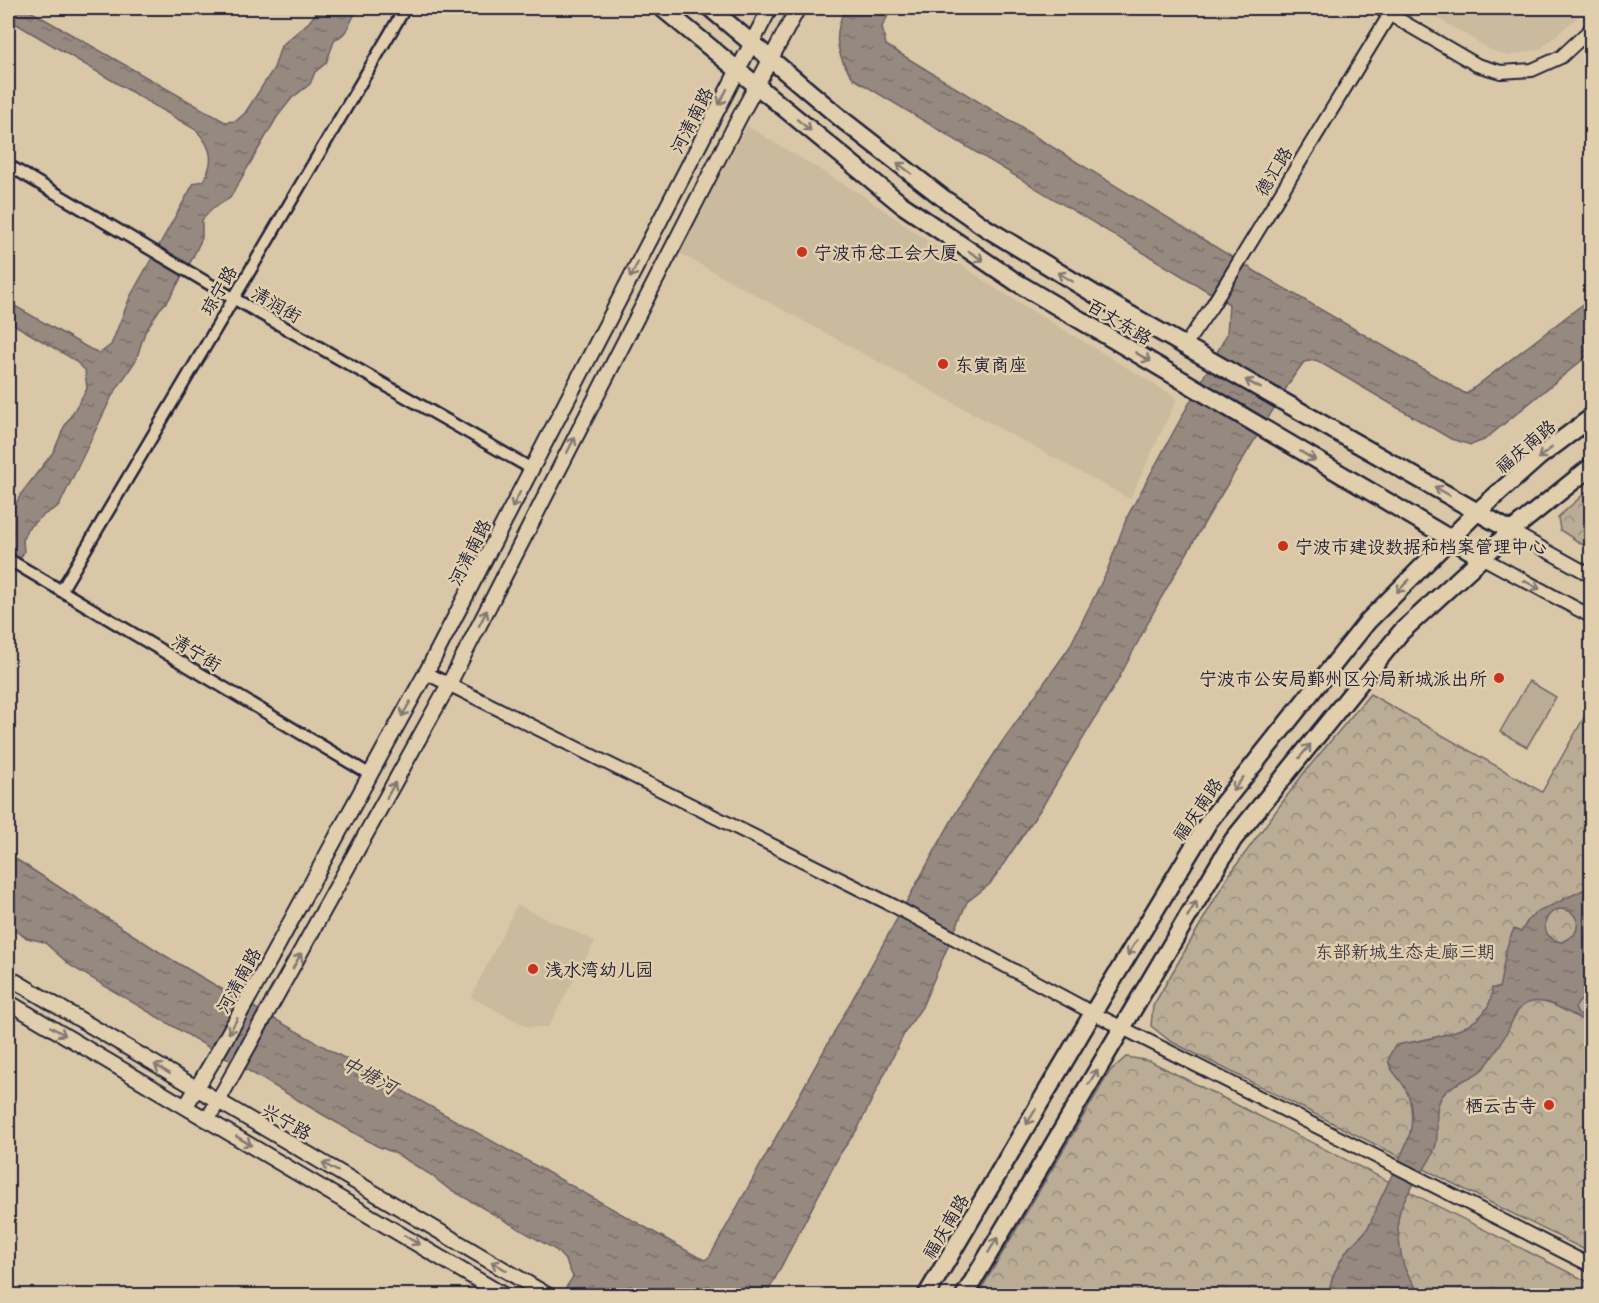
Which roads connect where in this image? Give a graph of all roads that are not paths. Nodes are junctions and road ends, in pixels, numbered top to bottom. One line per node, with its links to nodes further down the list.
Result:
1 (662, 8): 10 (main road, 百丈东路)
2 (710, 8): 8 (main road, 百丈东路)
3 (770, 8): 8 (main road, 河清南路)
4 (798, 8): 9 (main road)
5 (400, 9): 13 (street, 琼宁路)
6 (1385, 11): 7 (street); 14 (street, 德汇路)
7 (1592, 28)
8 (751, 43): 9 (main road, 百丈东路); 10 (main road, 河清南路)
9 (770, 58): 11 (main road); 14 (main road, 百丈东路, one-way to 9)
10 (737, 70): 11 (main road, 百丈东路); 17 (main road, 河清南路, one-way to 17)
11 (756, 86): 20 (main road, 百丈东路, one-way to 20); 27 (main road, one-way to 11)
12 (8, 165): 13 (street, 清润街)
13 (233, 298): 17 (street, 清润街); 24 (street, 琼宁路)
14 (1185, 345): 18 (main road, 百丈东路, one-way to 14)
15 (1592, 417): 18 (main road, 福庆南路, one-way to 18)
16 (1592, 466): 19 (main road)
17 (532, 470): 26 (main road, 河清南路, one-way to 26)
18 (1477, 512): 19 (main road, 百丈东路); 20 (main road, 福庆南路)
19 (1511, 531): 21 (main road); 23 (street, 百丈东路)
20 (1449, 539): 21 (main road, 百丈东路); 31 (main road, 福庆南路, one-way to 31)
21 (1481, 557): 25 (street, 百丈东路, one-way to 25); 32 (main road, one-way to 21)
22 (8, 559): 24 (street, 清宁街)
23 (1592, 576)
24 (61, 591): 28 (street, 清宁街)
25 (1592, 617)
26 (426, 673): 27 (street); 28 (main road, 河清南路, one-way to 28)
27 (449, 684): 31 (street); 34 (main road, one-way to 27)
28 (369, 774): 33 (main road, 河清南路, one-way to 33)
29 (8, 977): 33 (main road, 兴宁路, one-way to 29)
30 (8, 1002): 35 (main road, one-way to 35)
31 (1093, 1013): 32 (street); 40 (main road, 福庆南路, one-way to 40)
32 (1123, 1027): 37 (street); 41 (main road, one-way to 32)
33 (196, 1089): 34 (main road, 兴宁路); 35 (main road, 河清南路)
34 (219, 1101): 36 (main road); 39 (main road, 兴宁路, one-way to 34)
35 (186, 1106): 36 (main road)
36 (208, 1119): 38 (main road, one-way to 38)
37 (1592, 1266)
38 (505, 1296)
39 (549, 1296)
40 (926, 1296)
41 (964, 1296)

